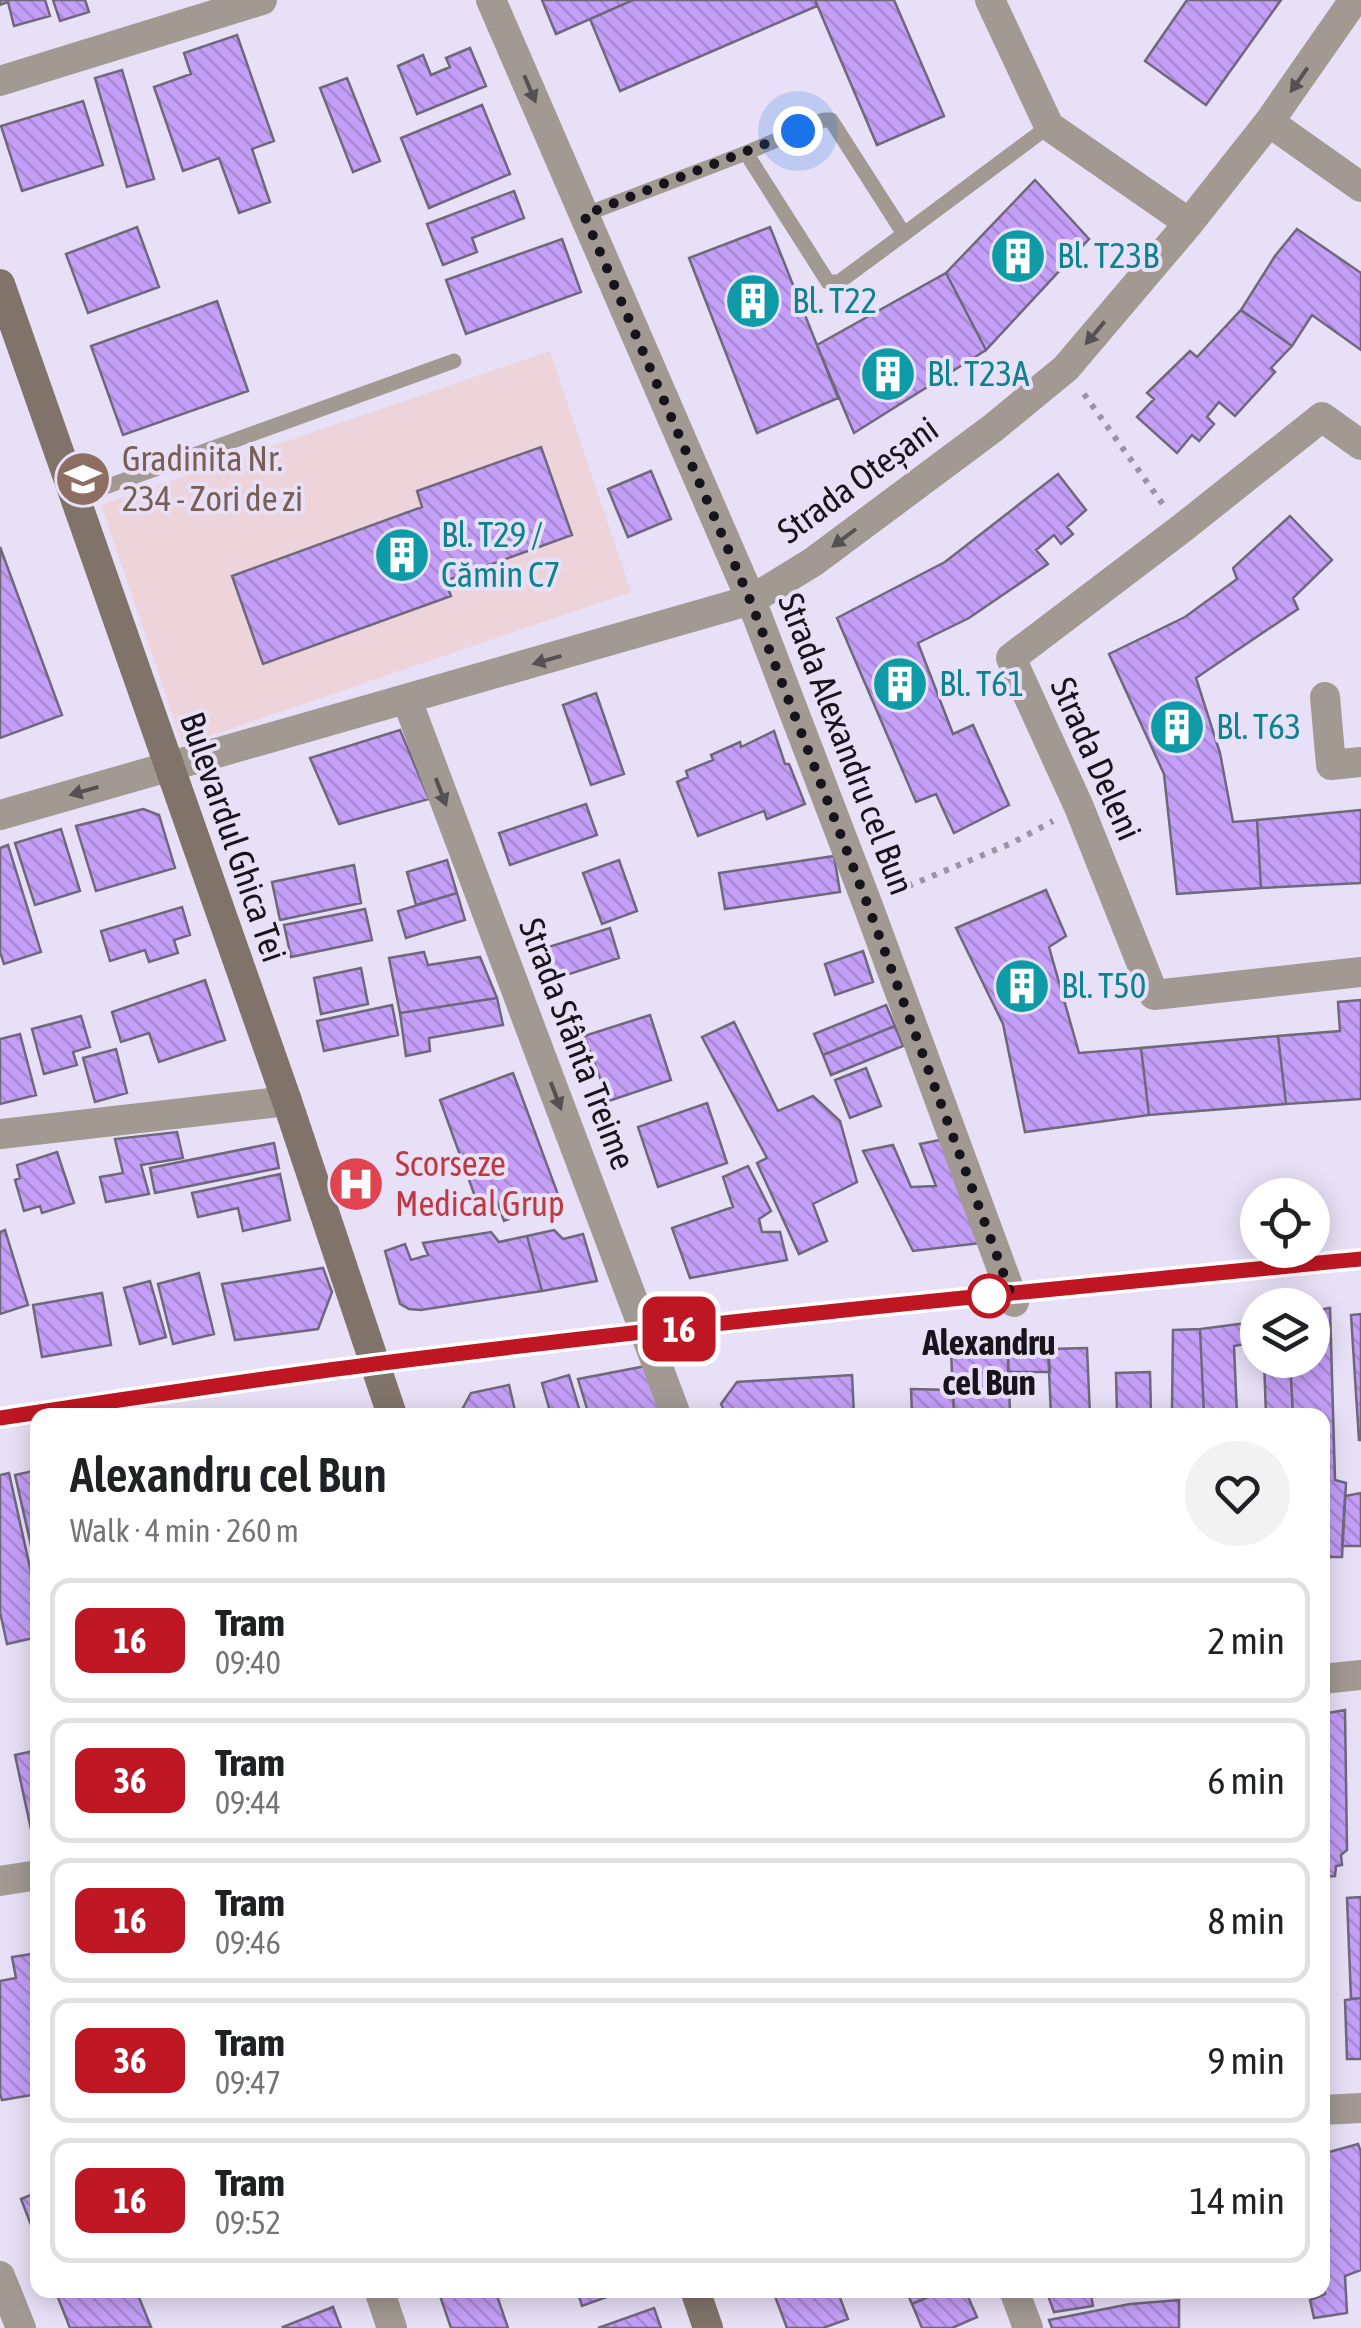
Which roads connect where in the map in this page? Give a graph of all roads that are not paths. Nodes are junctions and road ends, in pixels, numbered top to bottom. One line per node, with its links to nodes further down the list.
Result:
1 (262, 0): 5 (street)
2 (491, 0): 10 (street, Strada Alexandru cel Bun, one-way to 10)
3 (990, 0): 7 (street)
4 (1354, 0): 6 (street, Strada Oteșani, one-way to 6)
5 (0, 82)
6 (1270, 122): 9 (street); 11 (street, Strada Oteșani)
7 (1049, 126): 11 (street); 12 (lane)
8 (746, 153): 10 (lane); 12 (lane); 12 (lane)
9 (1361, 188)
10 (584, 215): 17 (street, Strada Alexandru cel Bun)
11 (1190, 223): 17 (street, Strada Oteșani, one-way to 17)
12 (904, 234)
13 (0, 284): 16 (street, Bulevardul Ghica Tei)
14 (454, 360): 16 (lane)
15 (1361, 445): 23 (street, Strada Deleni)
16 (75, 498): 21 (street, Bulevardul Ghica Tei)
17 (750, 600): 19 (street, Strada Oteșani, one-way to 19); 26 (street, Strada Alexandru cel Bun)
18 (1325, 697): 20 (street)
19 (407, 700): 21 (street, Strada Oteșani); 28 (street, Strada Sfânta Treime, one-way to 28)
20 (1361, 762)
21 (169, 766): 22 (street, Strada Oteșani, one-way to 22); 24 (street, Bulevardul Ghica Tei)
22 (0, 814)
23 (1361, 972)
24 (287, 1101): 25 (street); 27 (street, Bulevardul Ghica Tei)
25 (0, 1134)
26 (1014, 1302)
27 (390, 1408)
28 (673, 1408)
29 (1361, 1675): 30 (street)
30 (1330, 1678)
31 (30, 1875): 32 (street)
32 (0, 1881)
33 (1361, 2108): 34 (street)
34 (1330, 2110)
35 (0, 2276): 39 (street)
36 (382, 2298): 40 (street)
37 (698, 2298): 41 (street)
38 (1017, 2298): 42 (street)
39 (21, 2328)
40 (392, 2328)
41 (708, 2328)
42 (1028, 2328)

